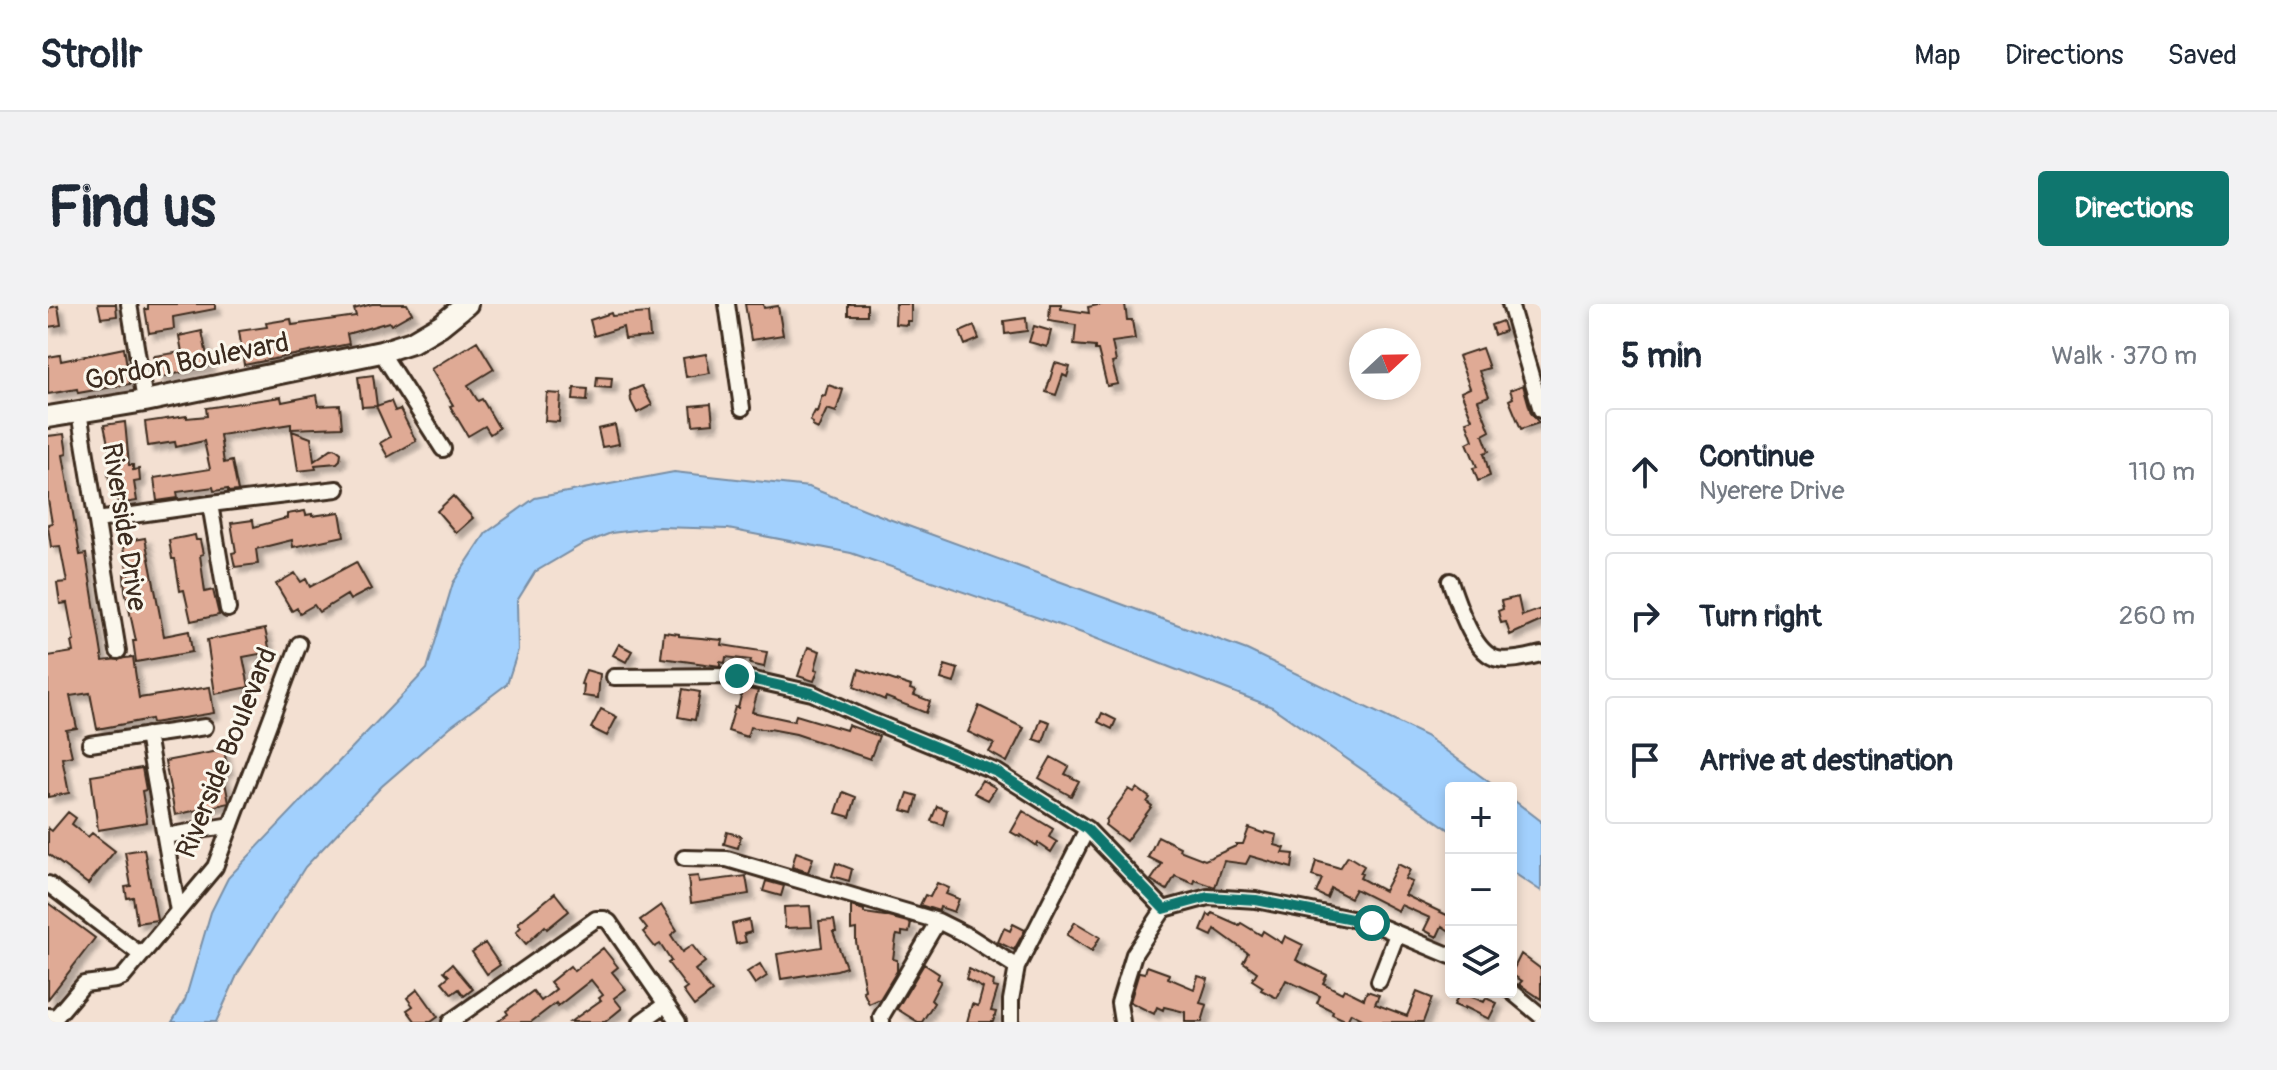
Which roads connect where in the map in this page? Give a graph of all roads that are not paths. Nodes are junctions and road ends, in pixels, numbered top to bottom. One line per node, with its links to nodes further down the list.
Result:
1 (129, 304): 7 (street)
2 (467, 304): 5 (street, Gordon Boulevard)
3 (727, 304): 8 (street)
4 (1510, 304): 6 (street)
5 (381, 352): 7 (street, Gordon Boulevard); 12 (street)
6 (1538, 390): 9 (street)
7 (145, 401): 10 (street, Gordon Boulevard)
8 (742, 408)
9 (1541, 410)
10 (79, 412): 11 (street, Gordon Boulevard); 15 (street, Riverside Drive)
11 (48, 417)
12 (443, 449)
13 (337, 489): 14 (street)
14 (210, 504): 15 (street); 17 (street)
15 (97, 520): 19 (street, Riverside Drive)
16 (1450, 581): 20 (street)
17 (228, 609)
18 (299, 644): 25 (street, Riverside Boulevard)
19 (118, 651)
20 (1541, 654)
21 (614, 677): 26 (street)
22 (205, 727): 23 (street)
23 (147, 735): 24 (street); 27 (street)
24 (90, 744)
25 (231, 825): 27 (street); 31 (street, Riverside Boulevard)
26 (1087, 829): 30 (street); 36 (street)
27 (165, 836): 31 (street)
28 (684, 858): 32 (street)
29 (48, 884): 35 (street)
30 (1164, 909): 33 (street); 47 (street)
31 (178, 911): 35 (street, Riverside Boulevard)
32 (938, 921): 36 (street); 45 (street)
33 (1397, 934): 34 (street); 37 (street)
34 (1445, 954)
35 (141, 955): 40 (street, Riverside Boulevard)
36 (1017, 967): 46 (street)
37 (1379, 981)
38 (1517, 996): 41 (street)
39 (666, 1004): 42 (street); 43 (street); 44 (street)
40 (48, 1016)
41 (1541, 1016)
42 (450, 1022)
43 (641, 1022)
44 (678, 1022)
45 (882, 1022)
46 (1011, 1022)
47 (1122, 1022)

